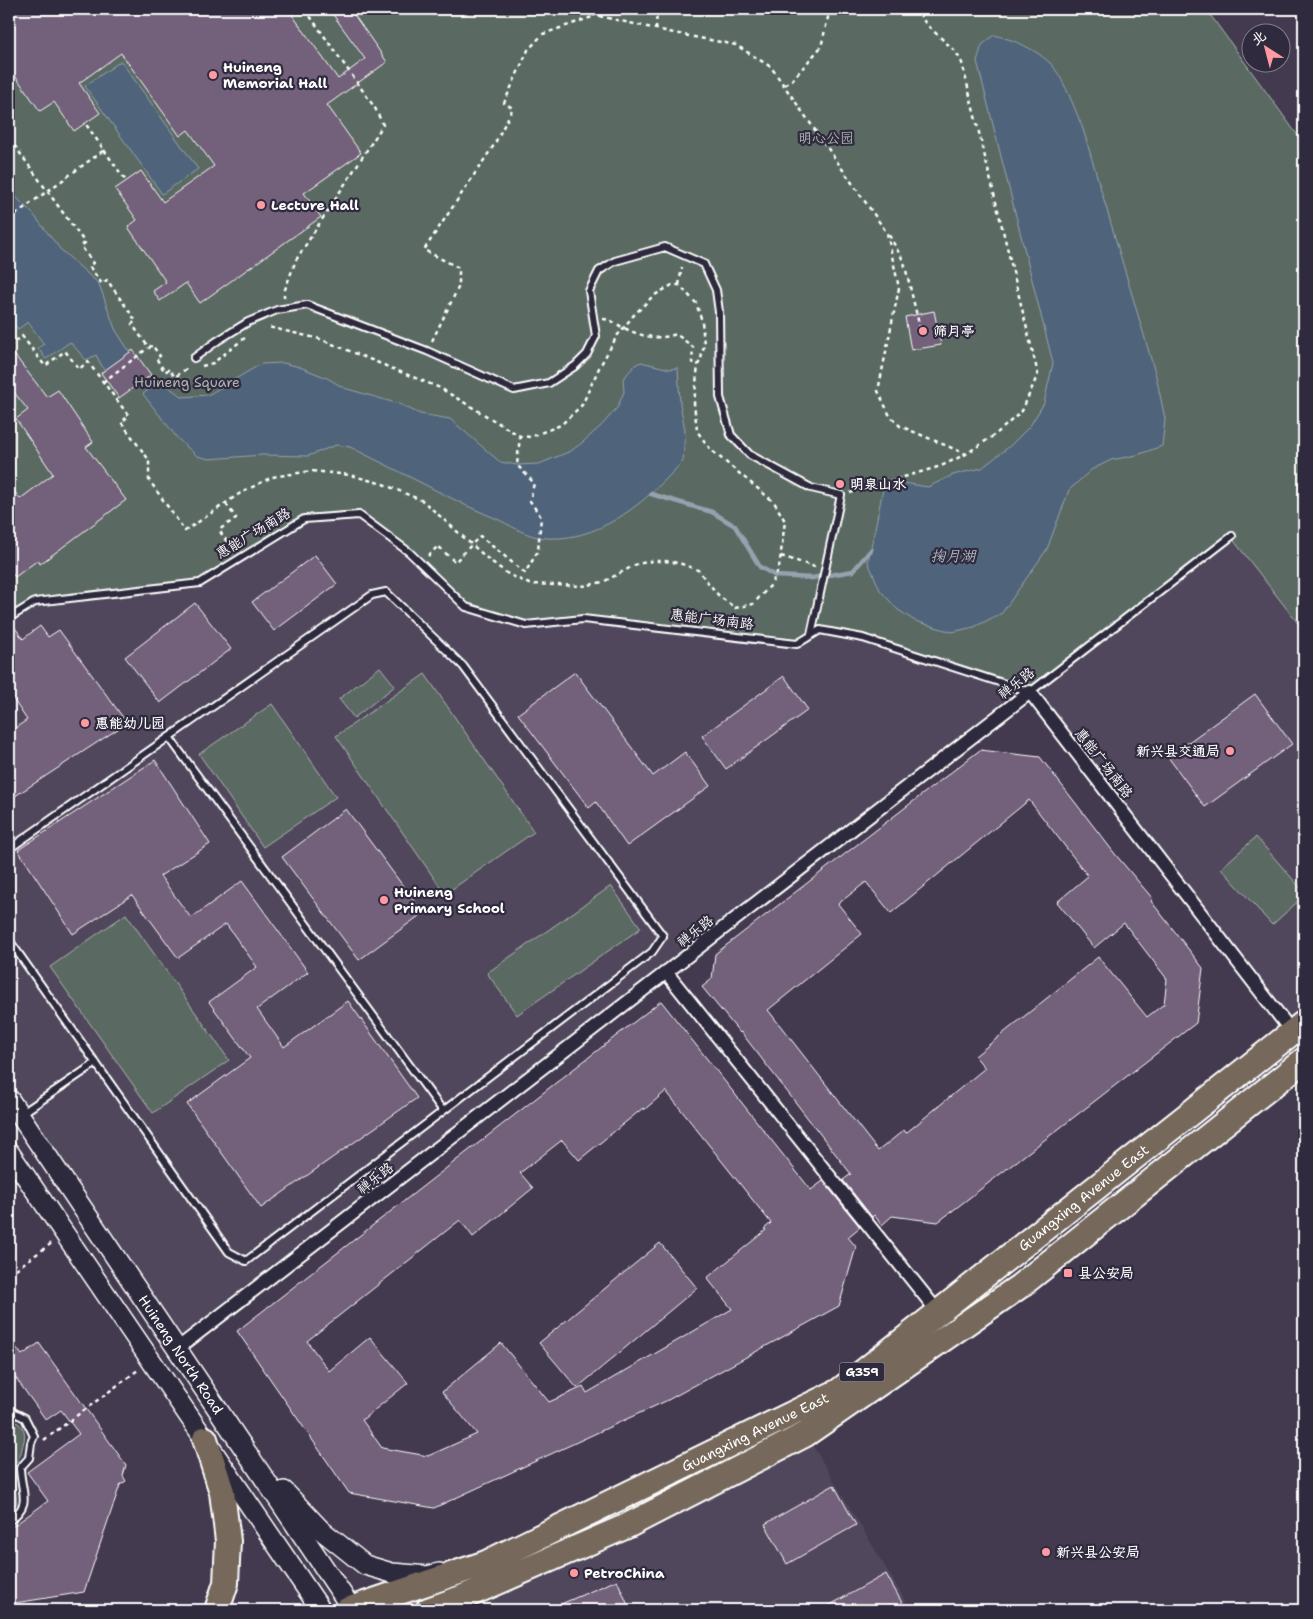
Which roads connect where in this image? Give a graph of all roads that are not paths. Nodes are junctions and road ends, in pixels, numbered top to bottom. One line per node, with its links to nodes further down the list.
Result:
1 (195, 360): 4 (lane)
2 (1232, 536): 5 (lane, 禅乐路)
3 (9, 618): 4 (lane, 惠能广场南路)
4 (812, 635): 5 (lane, 惠能广场南路)
5 (1030, 692): 9 (street, 禅乐路); 10 (street, 惠能广场南路)
6 (169, 737): 7 (lane); 14 (lane); 14 (lane)
7 (9, 848)
8 (9, 940): 12 (lane)
9 (666, 972): 17 (street); 18 (street, 禅乐路)
10 (1298, 1028): 17 (highway, Guangxing Avenue East / G359)
11 (1304, 1060): 27 (highway, Guangxing Avenue East / G359)
12 (96, 1063): 14 (lane); 15 (lane)
13 (9, 1099): 15 (street, Huineng North Road)
14 (443, 1111)
15 (20, 1115): 18 (street, Huineng North Road)
16 (9, 1152): 20 (street, Huineng North Road)
17 (938, 1312): 23 (highway, Guangxing Avenue East / G359)
18 (178, 1349): 21 (street, Huineng North Road)
19 (9, 1410): 22 (lane)
20 (205, 1439): 25 (highway); 26 (street, Huineng North Road)
21 (240, 1441): 23 (street); 24 (street, Huineng North Road)
22 (9, 1521)
23 (486, 1563): 24 (highway, Guangxing Avenue East / G359)
24 (350, 1609)
25 (217, 1610)
26 (322, 1610)
27 (428, 1610)

